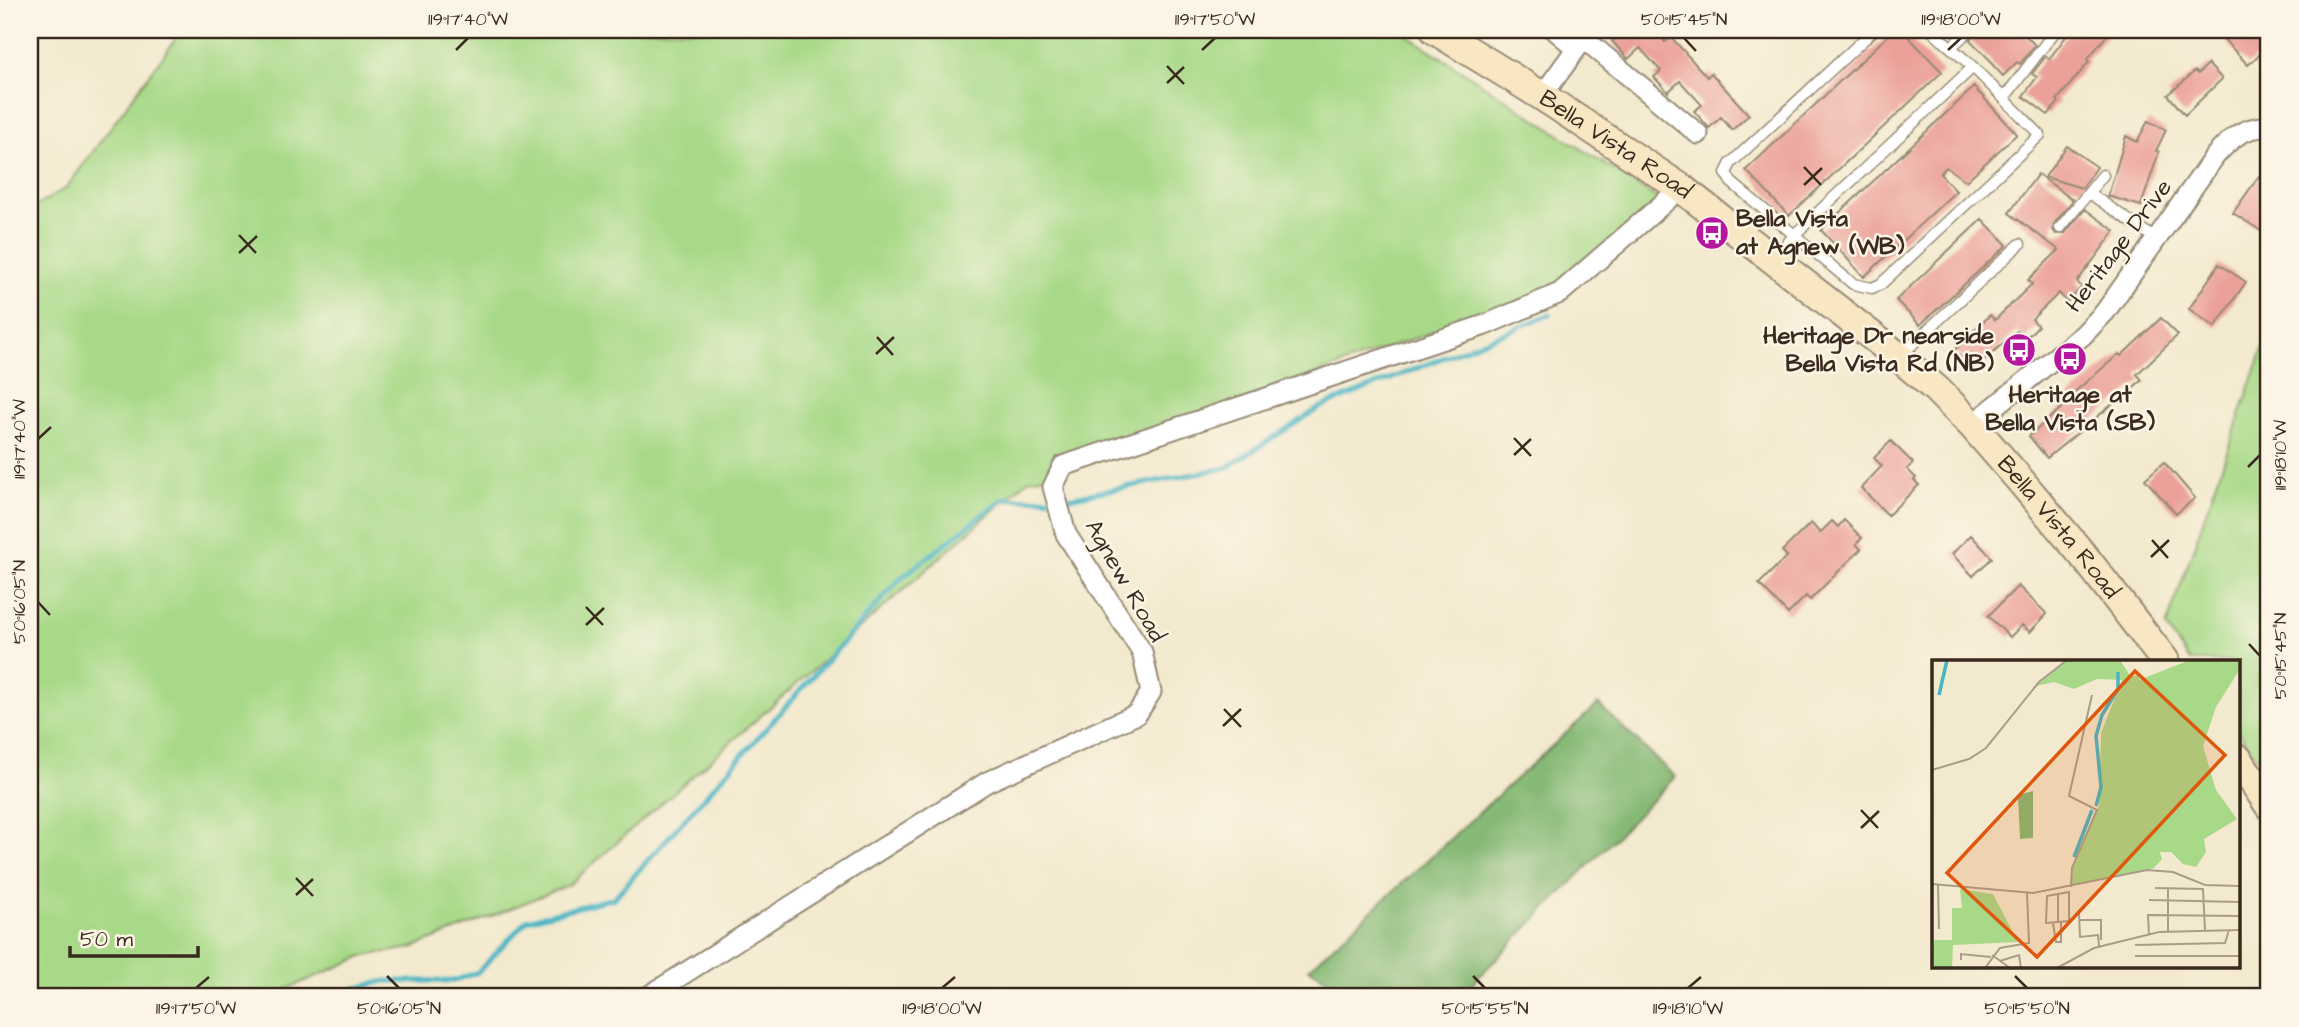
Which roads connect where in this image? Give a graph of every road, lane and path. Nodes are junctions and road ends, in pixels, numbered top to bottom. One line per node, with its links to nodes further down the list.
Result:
1 (1435, 30): 10 (street, Bella Vista Road)
2 (1555, 30): 7 (street)
3 (1874, 30): 18 (lane)
4 (1931, 30): 8 (lane)
5 (1970, 30): 8 (lane)
6 (2056, 30): 11 (lane)
7 (1582, 38): 10 (street); 13 (street)
8 (1951, 47): 9 (lane)
9 (1973, 67): 11 (lane); 18 (lane)
10 (1542, 96): 15 (street, Bella Vista Road)
11 (2004, 98): 18 (lane)
12 (2269, 127): 19 (street, Heritage Drive)
13 (1698, 134)
14 (2103, 175): 16 (lane)
15 (1681, 188): 21 (street, Bella Vista Road); 29 (street, Agnew Road)
16 (2089, 192): 17 (lane); 19 (lane)
17 (2060, 228)
18 (1794, 234): 21 (lane)
19 (2156, 239): 23 (street, Heritage Drive)
20 (2020, 244): 22 (lane)
21 (1775, 260): 22 (street, Bella Vista Road)
22 (1899, 357): 23 (street, Bella Vista Road)
23 (1972, 425): 24 (street, Bella Vista Road)
24 (2164, 660)
25 (2240, 762): 26 (street)
26 (2269, 805)
27 (30, 993): 28 (path)
28 (37, 997)
29 (647, 997)

